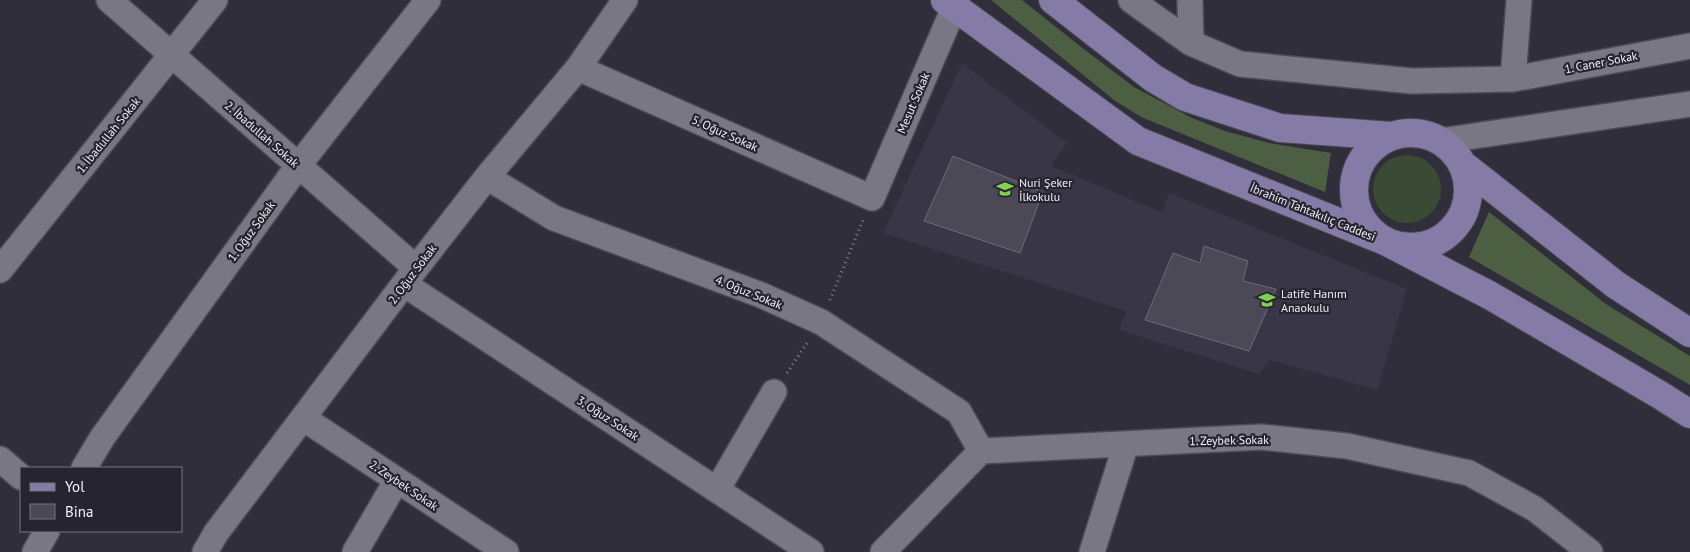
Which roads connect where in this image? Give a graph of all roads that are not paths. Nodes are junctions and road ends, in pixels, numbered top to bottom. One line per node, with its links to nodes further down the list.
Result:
1 (109, 0): 12 (street, 2. İbadullah Sokak)
2 (215, 0): 12 (street, 1. İbadullah Sokak)
3 (428, 0): 19 (street, 1. Oğuz Sokak)
4 (625, 0): 13 (street, 2. Oğuz Sokak)
5 (1052, 0): 16 (main road)
6 (1131, 0): 10 (street, 1. Caner Sokak)
7 (1190, 0): 10 (street)
8 (1519, 0): 14 (street)
9 (949, 4): 21 (street, Mesut Sokak); 22 (main road, İbrahim Tahtakılıç Caddesi)
10 (1191, 43): 14 (street, 1. Caner Sokak)
11 (1690, 46): 14 (street, 1. Caner Sokak)
12 (172, 55): 19 (street, 2. İbadullah Sokak); 23 (street, 1. İbadullah Sokak)
13 (578, 68): 20 (street, 2. Oğuz Sokak); 21 (street, 5. Oğuz Sokak)
14 (1513, 79)
15 (1690, 104): 17 (street)
16 (1392, 136): 17 (main road); 22 (main road)
17 (1440, 141): 18 (main road)
18 (1462, 164): 22 (main road); 25 (main road)
19 (298, 166): 24 (street, 2. İbadullah Sokak); 32 (street, 1. Oğuz Sokak)
20 (487, 177): 24 (street, 2. Oğuz Sokak); 30 (street, 4. Oğuz Sokak)
21 (872, 198)
22 (1385, 241): 27 (main road, İbrahim Tahtakılıç Caddesi)
23 (0, 270)
24 (410, 276): 28 (street, 2. Oğuz Sokak); 35 (street, 3. Oğuz Sokak)
25 (1690, 333)
26 (774, 392): 35 (street)
27 (1690, 414)
28 (303, 418): 34 (street, 2. Zeybek Sokak); 39 (street, 2. Oğuz Sokak)
29 (1126, 444): 30 (street, 1. Zeybek Sokak); 37 (street, 1. Zeybek Sokak); 44 (street)
30 (981, 451): 43 (street)
31 (0, 459): 33 (street)
32 (85, 467)
33 (20, 477)
34 (397, 480): 40 (street); 41 (street, 2. Zeybek Sokak)
35 (716, 490): 42 (street, 3. Oğuz Sokak)
36 (46, 532): 38 (street)
37 (1579, 549)
38 (35, 552)
39 (205, 552)
40 (354, 552)
41 (506, 552)
42 (811, 552)
43 (883, 552)
44 (1092, 552)

